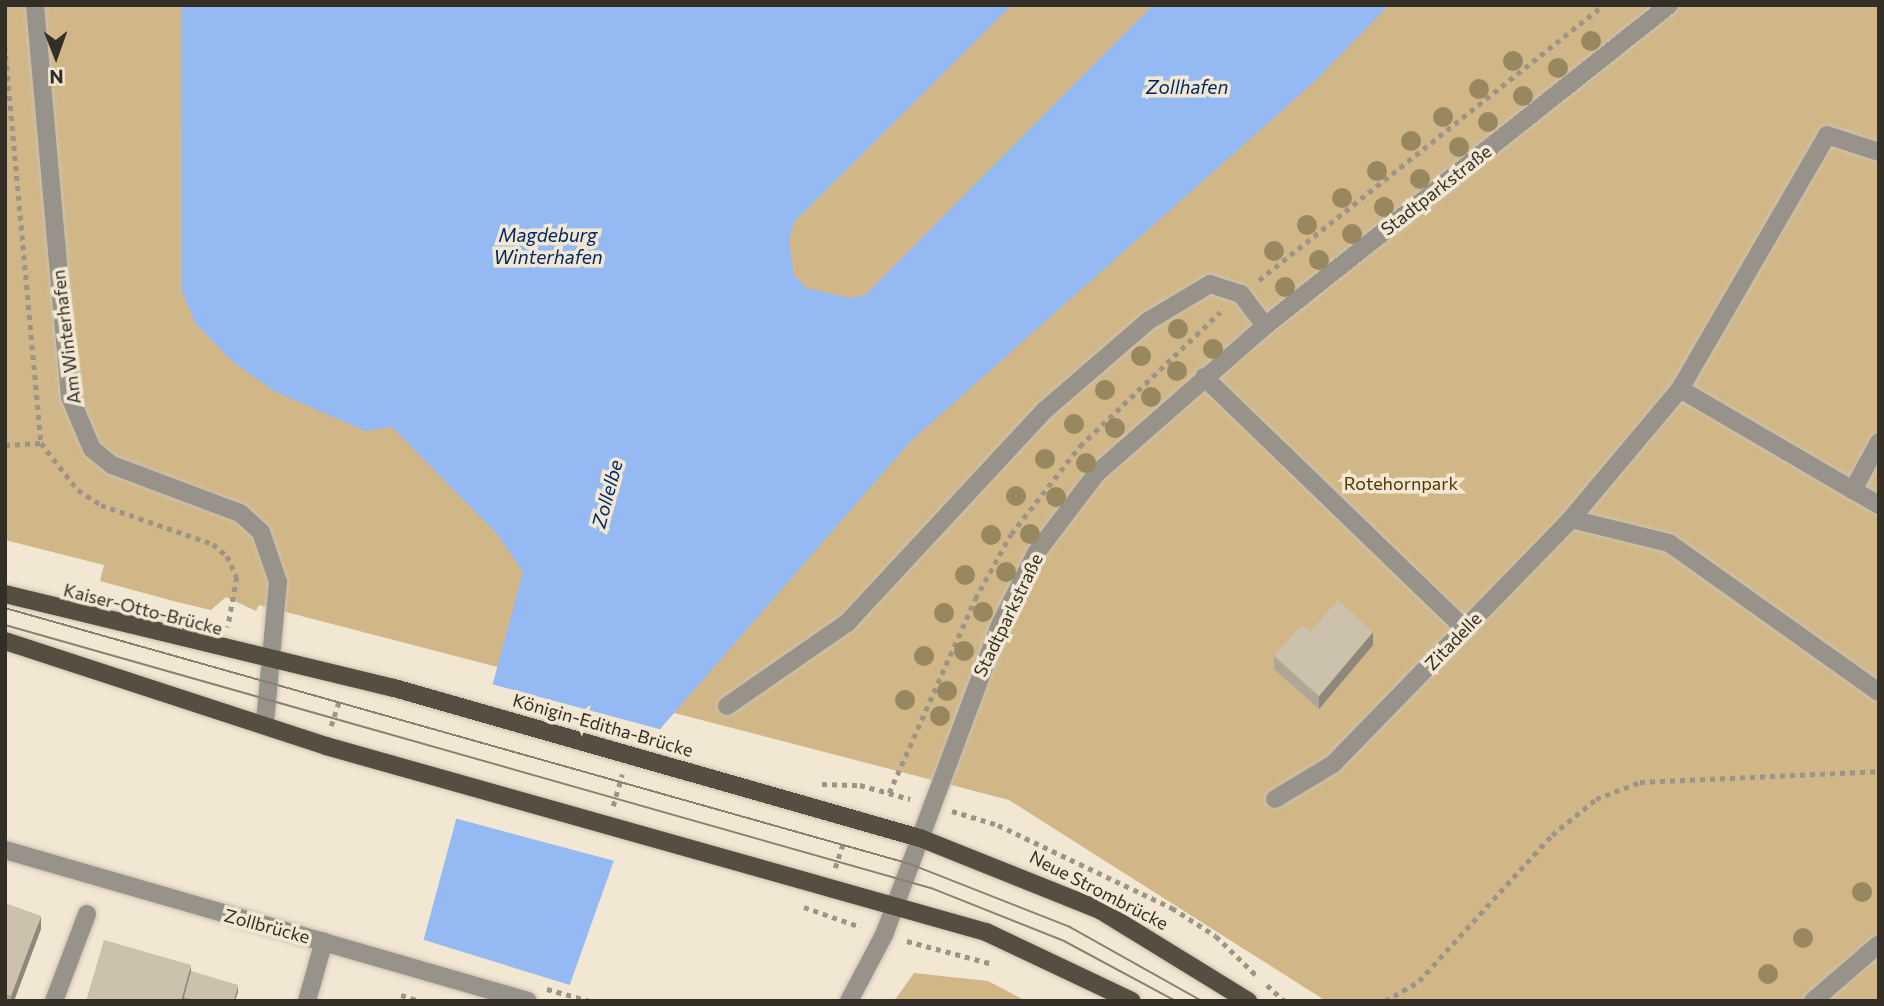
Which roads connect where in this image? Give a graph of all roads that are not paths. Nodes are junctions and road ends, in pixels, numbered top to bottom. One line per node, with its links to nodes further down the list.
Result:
1 (35, 5): 14 (street, Am Winterhafen)
2 (1670, 5): 4 (street, Stadtparkstraße)
3 (1879, 152): 6 (street, Zitadelle)
4 (1265, 326): 5 (street, Stadtparkstraße); 16 (street)
5 (1203, 377): 12 (street); 19 (street, Stadtparkstraße)
6 (1680, 389): 8 (street); 10 (street, Zitadelle)
7 (1879, 442): 8 (street)
8 (1853, 490): 9 (street)
9 (1879, 505)
10 (1571, 519): 12 (street, Zitadelle); 15 (street)
11 (5, 594): 14 (main road, Kaiser-Otto-Brücke)
12 (1465, 629): 18 (street, Zitadelle)
13 (5, 641): 17 (main road)
14 (272, 660): 17 (street, Am Winterhafen); 19 (main road, Königin-Editha-Brücke)
15 (1879, 692)
16 (727, 706)
17 (265, 722): 21 (main road)
18 (1275, 799)
19 (920, 838): 21 (street, Stadtparkstraße); 30 (main road, Neue Strombrücke)
20 (5, 850): 23 (street, Zollbrücke)
21 (895, 904): 28 (street); 29 (main road)
22 (87, 914): 25 (street)
23 (324, 941): 26 (street); 27 (street, Zollbrücke)
24 (1879, 944): 31 (street)
25 (54, 1001)
26 (307, 1001)
27 (528, 1001)
28 (849, 1001)
29 (1132, 1001)
30 (1248, 1001)
31 (1812, 1001)

